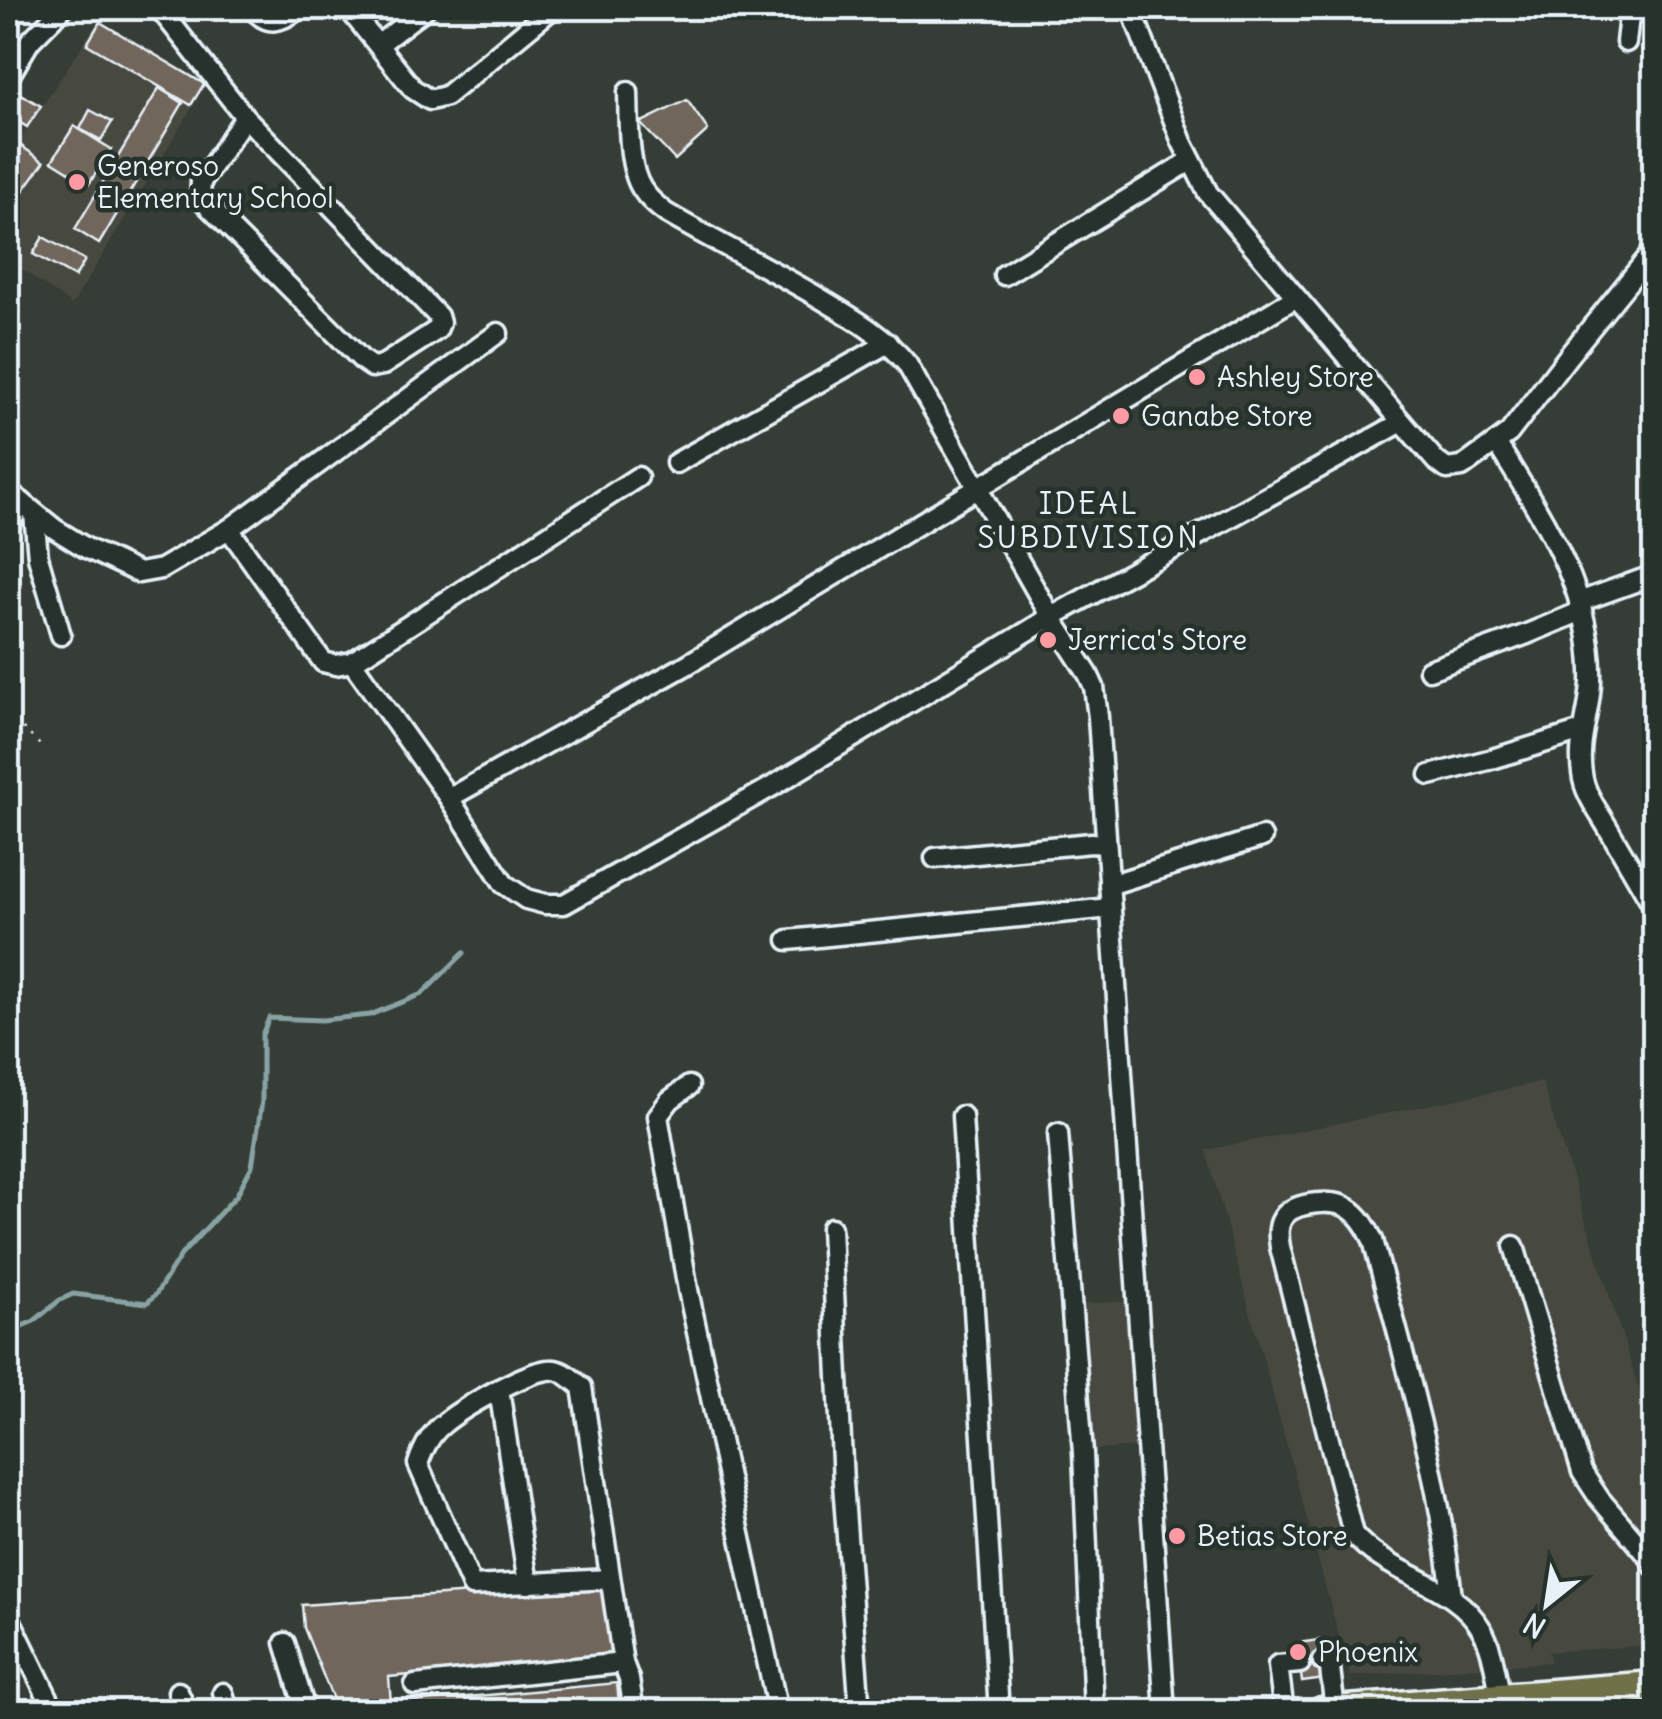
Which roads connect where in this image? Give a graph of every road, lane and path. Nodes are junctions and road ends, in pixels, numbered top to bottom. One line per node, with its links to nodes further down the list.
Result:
1 (63, 8): 13 (street)
2 (252, 8): 3 (street)
3 (300, 8)
4 (348, 8): 12 (street)
5 (426, 8): 12 (street)
6 (553, 8): 12 (street)
7 (1130, 8): 16 (street)
8 (165, 10): 15 (street)
9 (1630, 10): 10 (street); 11 (street)
10 (1654, 15)
11 (1626, 42)
12 (378, 44)
13 (8, 78)
14 (628, 92): 21 (street)
15 (244, 118): 15 (street)
16 (1190, 161): 18 (street); 19 (street)
17 (1654, 250): 25 (street)
18 (1004, 275)
19 (1295, 298): 24 (street); 28 (street)
20 (498, 333): 31 (street)
21 (888, 343): 26 (street); 28 (street)
22 (1654, 408): 23 (path)
23 (1642, 417)
24 (1402, 422): 25 (street); 34 (street)
25 (1497, 444): 33 (street)
26 (676, 463)
27 (638, 477): 36 (street)
28 (978, 488): 34 (street); 42 (street)
29 (21, 502): 30 (street); 31 (street); 35 (street)
30 (8, 526)
31 (229, 530): 36 (street)
32 (1654, 575): 33 (street)
33 (1580, 606): 37 (street); 39 (street)
34 (1051, 617): 42 (street); 44 (street)
35 (62, 635)
36 (352, 662): 42 (street)
37 (1429, 670)
38 (8, 713): 40 (path)
39 (1582, 731): 41 (street); 47 (street)
40 (44, 748)
41 (1430, 774)
42 (449, 798)
43 (1262, 837): 46 (street)
44 (1106, 844): 45 (street); 46 (street)
45 (934, 858)
46 (1109, 884): 48 (street)
47 (1654, 907)
48 (1110, 908): 49 (street); 80 (street)
49 (788, 940)
50 (690, 1086): 76 (street)
51 (962, 1116): 78 (street)
52 (1058, 1133): 79 (street)
53 (831, 1228): 77 (street)
54 (1514, 1246): 56 (street)
55 (499, 1388): 57 (street); 58 (street); 58 (street)
56 (1654, 1566)
57 (610, 1578): 58 (street); 63 (street)
58 (528, 1584)
59 (1452, 1598): 59 (street); 68 (street)
60 (8, 1615): 72 (street)
61 (285, 1643): 74 (street)
62 (1323, 1661): 71 (street)
63 (623, 1663): 65 (street); 75 (street)
64 (1300, 1663): 81 (street)
65 (415, 1685)
66 (1654, 1686): 69 (highway)
67 (178, 1692): 73 (street)
68 (1501, 1698): 69 (highway); 70 (highway)
69 (1589, 1702)
70 (1403, 1708): 71 (highway)
71 (1335, 1710): 82 (highway)
72 (56, 1712)
73 (187, 1712)
74 (306, 1712)
75 (634, 1712)
76 (778, 1712)
77 (860, 1712)
78 (999, 1712)
79 (1094, 1712)
80 (1165, 1712)
81 (1284, 1712)
82 (1322, 1712)

